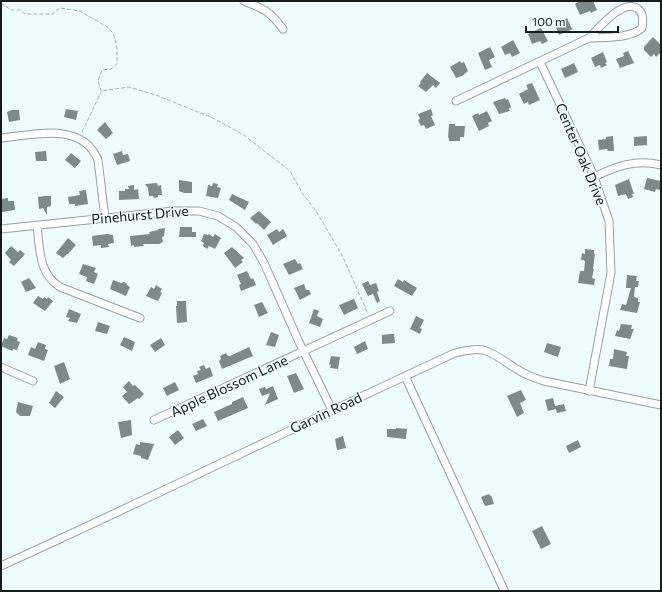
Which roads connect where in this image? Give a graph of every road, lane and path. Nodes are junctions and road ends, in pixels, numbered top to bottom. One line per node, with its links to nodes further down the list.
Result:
1 (244, 1): 3 (street)
2 (1, 4): 6 (path)
3 (283, 30)
4 (589, 38): 4 (street); 5 (street)
5 (540, 62): 7 (street); 11 (street, Center Oak Drive)
6 (101, 91): 9 (path); 17 (path)
7 (456, 100)
8 (1, 138): 9 (street)
9 (79, 138): 12 (street)
10 (661, 165): 11 (street)
11 (594, 176): 22 (street, Center Oak Drive)
12 (105, 218): 13 (street, Pinehurst Drive); 18 (street, Pinehurst Drive)
13 (37, 226): 14 (street, Pinehurst Drive); 16 (street)
14 (1, 229)
15 (390, 311): 17 (street, Apple Blossom Lane)
16 (140, 318)
17 (370, 320): 18 (street, Apple Blossom Lane)
18 (304, 351): 24 (street, Pinehurst Drive); 25 (street, Apple Blossom Lane)
19 (1, 367): 21 (street)
20 (405, 376): 22 (street, Garvin Road); 24 (street, Garvin Road); 27 (street)
21 (33, 381)
22 (589, 391): 23 (street, Garvin Road)
23 (661, 405)
24 (332, 410): 26 (street, Garvin Road)
25 (154, 420)
26 (1, 566)
27 (504, 590)

